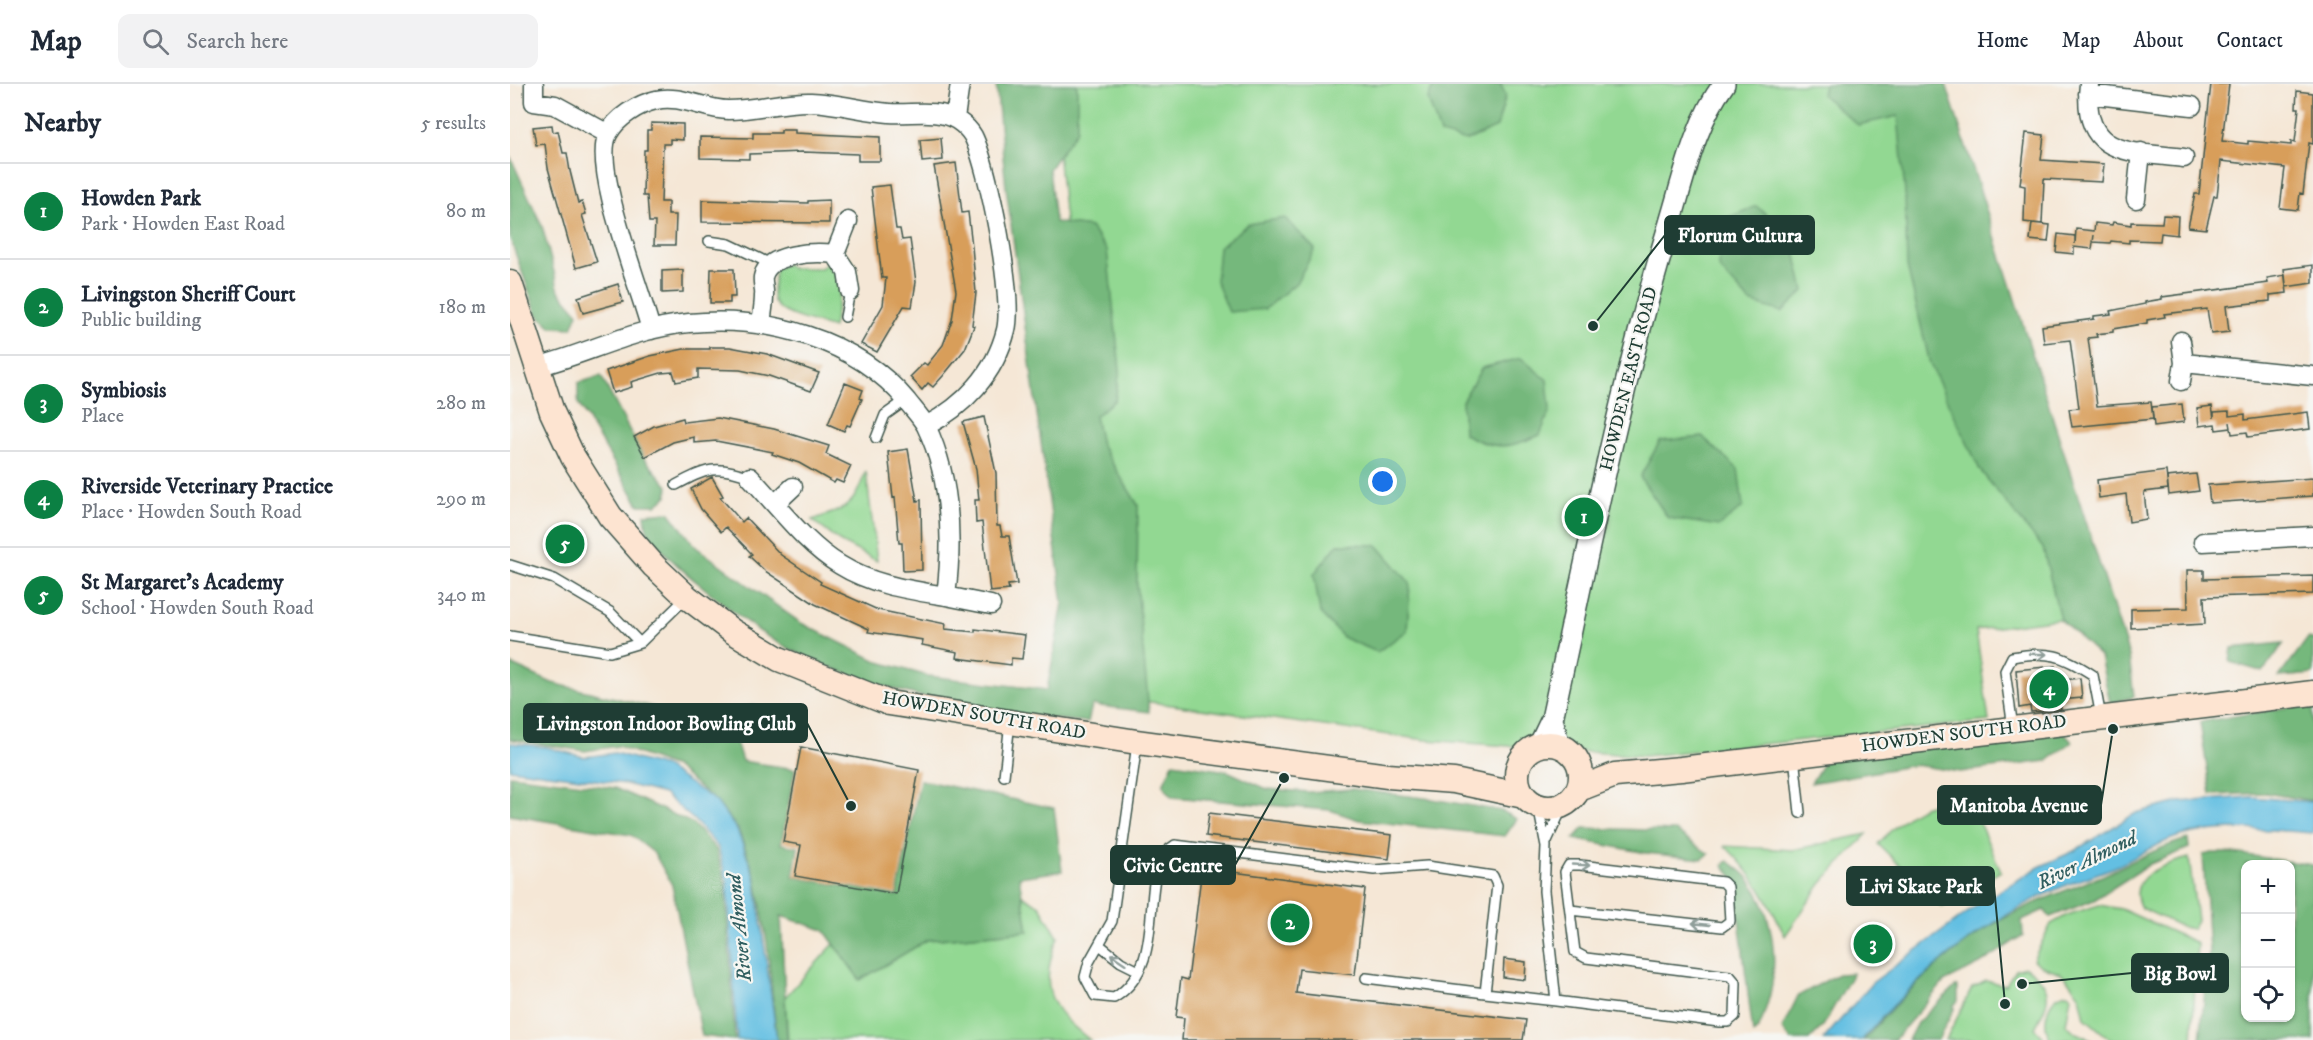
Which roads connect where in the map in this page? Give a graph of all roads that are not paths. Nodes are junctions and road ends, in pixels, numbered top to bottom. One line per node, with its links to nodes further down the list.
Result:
1 (534, 84): 8 (street)
2 (960, 84): 7 (street)
3 (1724, 84): 46 (street, HOWDEN EAST ROAD)
4 (2089, 89): 6 (street); 9 (street)
5 (810, 93): 7 (street); 8 (street)
6 (2192, 106)
7 (955, 118): 27 (street)
8 (608, 134): 20 (street)
9 (2141, 152): 10 (street); 11 (street)
10 (2184, 158)
11 (2136, 199)
12 (848, 221): 14 (street)
13 (709, 241): 15 (lane)
14 (835, 254): 15 (street); 17 (street)
15 (771, 264): 19 (street)
16 (510, 283): 23 (main road, HOWDEN SOUTH ROAD)
17 (850, 291): 18 (lane)
18 (845, 318)
19 (761, 324): 20 (street); 26 (street)
20 (651, 330): 23 (street)
21 (2181, 341): 22 (street)
22 (2184, 363): 24 (street); 25 (street)
23 (536, 367): 37 (main road, HOWDEN SOUTH ROAD)
24 (2313, 376)
25 (2181, 381)
26 (906, 400): 27 (street); 28 (lane)
27 (926, 426): 36 (street)
28 (876, 438)
29 (750, 477): 30 (lane); 32 (street)
30 (676, 485)
31 (793, 487): 32 (street)
32 (776, 503): 36 (street)
33 (2313, 536): 34 (street)
34 (2202, 542)
35 (510, 565): 40 (lane)
36 (946, 596): 38 (street)
37 (687, 597): 40 (lane); 43 (main road, HOWDEN SOUTH ROAD)
38 (992, 605)
39 (510, 636): 40 (lane)
40 (640, 643)
41 (2313, 693): 42 (main road, HOWDEN SOUTH ROAD)
42 (2101, 717): 44 (main road, HOWDEN SOUTH ROAD); 44 (lane, one-way to 42)
43 (1010, 722): 45 (main road, HOWDEN SOUTH ROAD); 51 (lane)
44 (2013, 729): 47 (main road, HOWDEN SOUTH ROAD)
45 (1137, 742): 52 (main road, HOWDEN SOUTH ROAD); 58 (lane)
46 (1549, 746): 48 (main road, HOWDEN SOUTH ROAD); 49 (main road)
47 (1794, 756): 50 (main road, HOWDEN SOUTH ROAD); 55 (lane)
48 (1578, 763): 50 (main road, HOWDEN SOUTH ROAD); 53 (main road)
49 (1518, 769): 52 (main road, HOWDEN SOUTH ROAD); 54 (main road)
50 (1615, 775): 53 (main road, HOWDEN SOUTH ROAD)
51 (1004, 776)
52 (1454, 781): 54 (main road, HOWDEN SOUTH ROAD)
53 (1571, 796): 54 (main road, HOWDEN SOUTH ROAD); 56 (lane)
54 (1531, 801): 56 (lane)
55 (1800, 813)
56 (1546, 846): 62 (lane)
57 (1570, 910): 57 (lane, one-way to 57); 62 (lane)
58 (1101, 946): 59 (lane, one-way to 58); 59 (lane)
59 (1137, 970): 61 (lane)
60 (1366, 978): 61 (lane)
61 (1485, 993): 62 (lane)
62 (1556, 1001)

